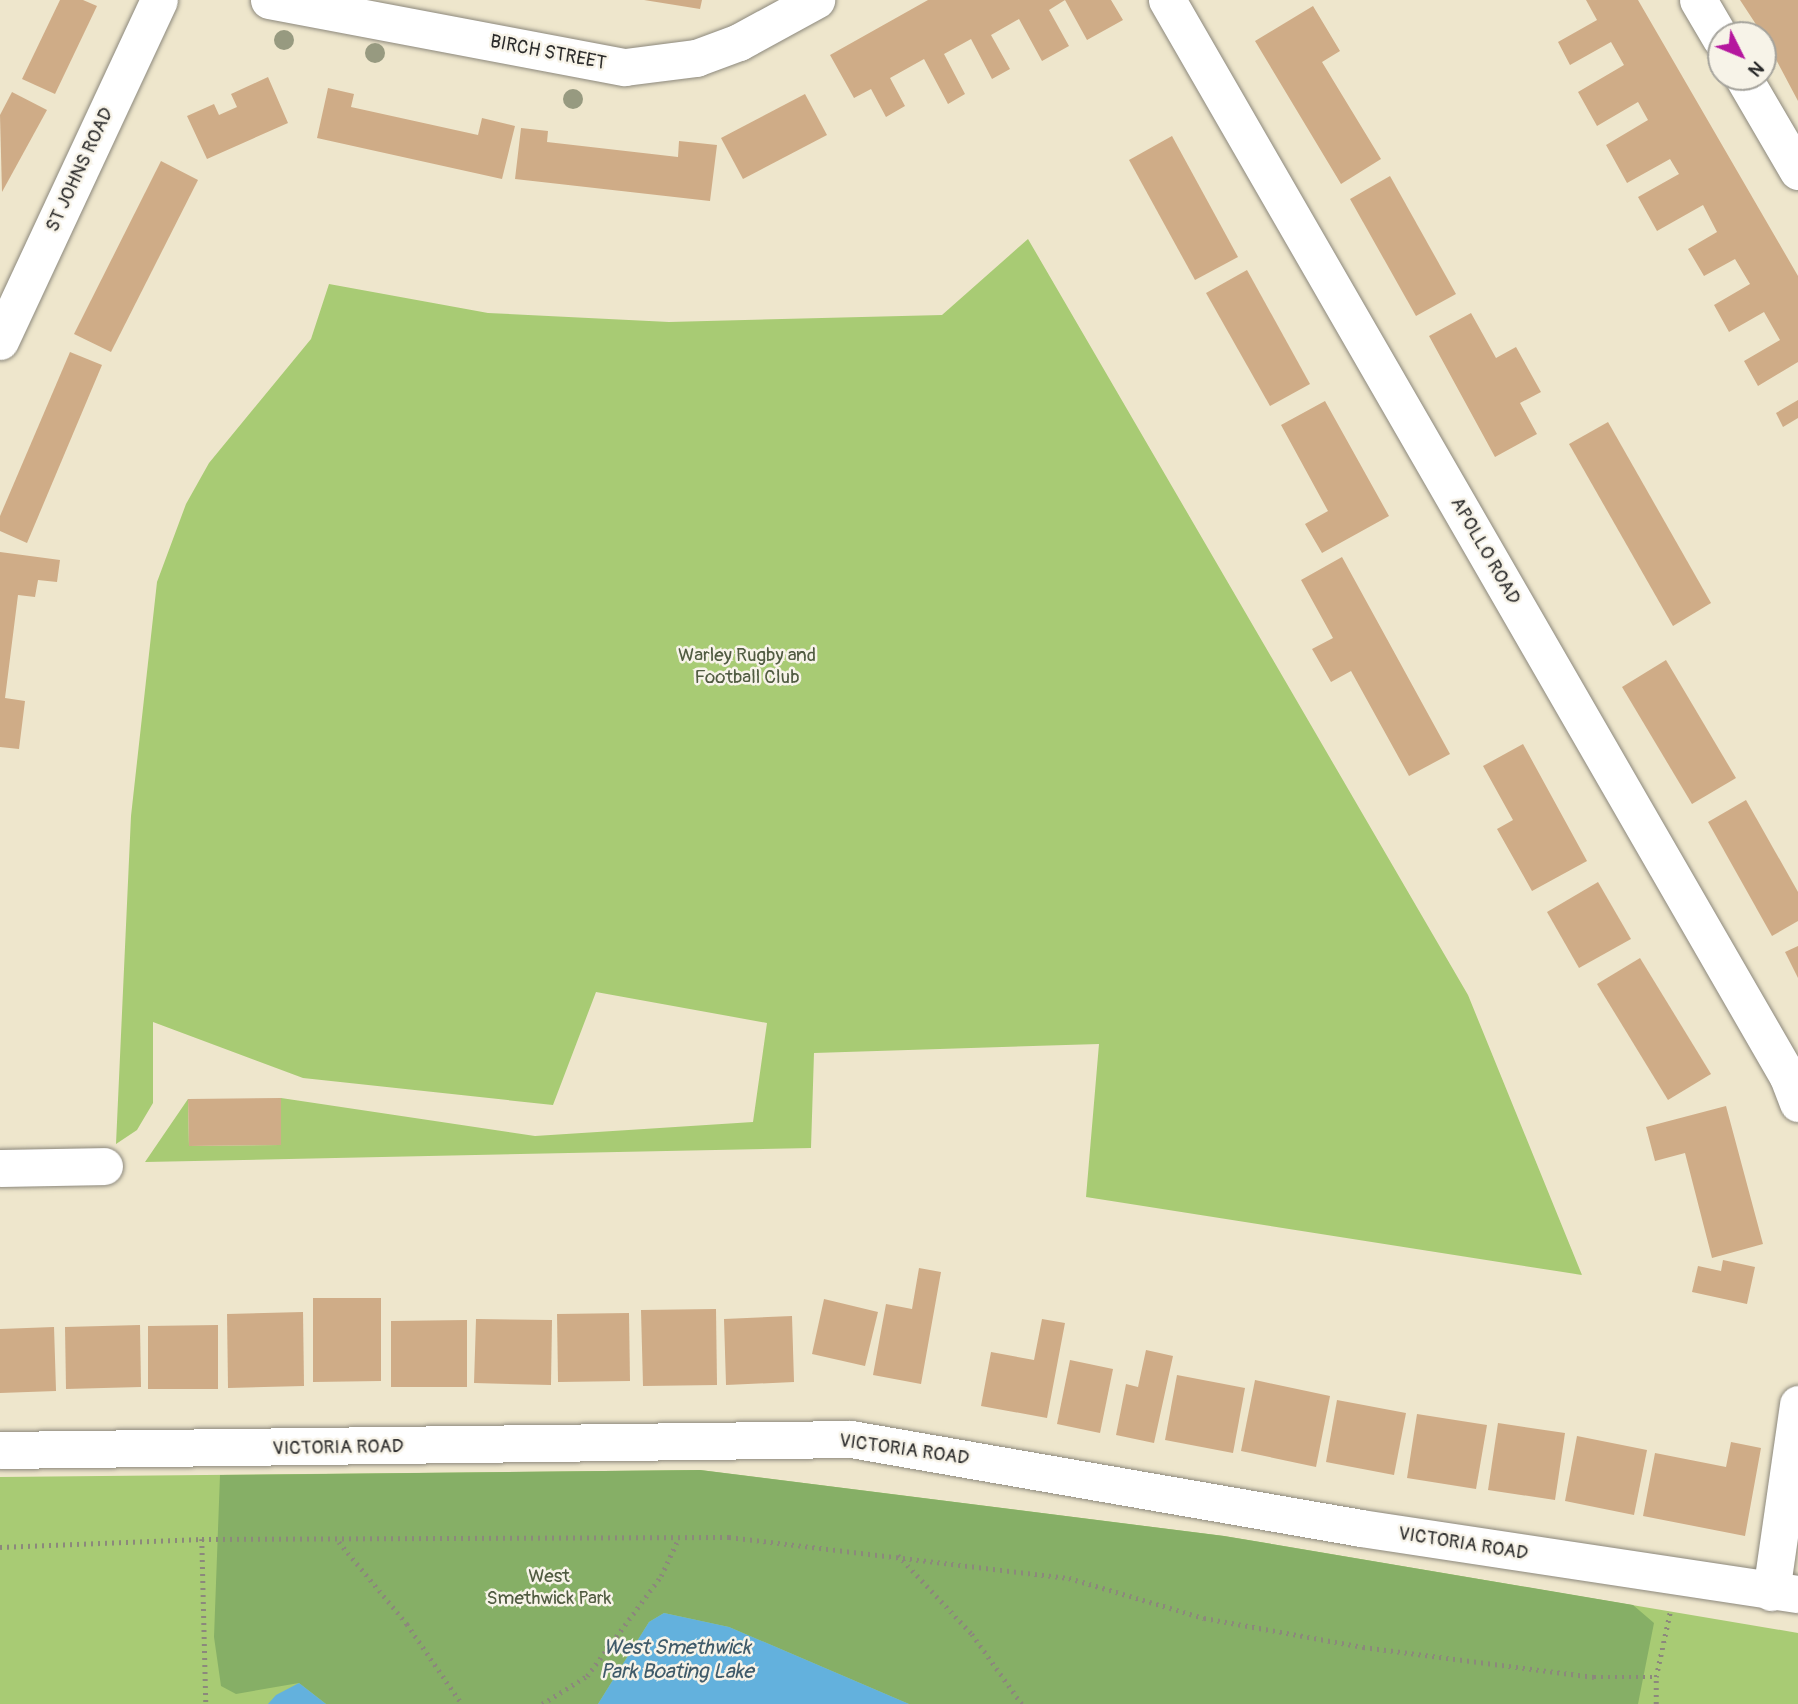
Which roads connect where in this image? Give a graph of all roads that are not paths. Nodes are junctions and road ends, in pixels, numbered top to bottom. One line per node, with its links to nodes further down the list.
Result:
1 (159, 0): 9 (street, ST JOHNS ROAD)
2 (269, 0): 3 (street, BIRCH STREET)
3 (816, 0)
4 (1167, 0): 10 (street, APOLLO ROAD)
5 (1698, 0): 6 (street)
6 (1710, 21)
7 (1751, 91): 8 (street)
8 (1798, 171)
9 (0, 341)
10 (1798, 1103)
11 (104, 1166): 12 (street)
12 (0, 1168)
13 (1798, 1404): 15 (street)
14 (0, 1450): 15 (street, VICTORIA ROAD)
15 (1785, 1593)

